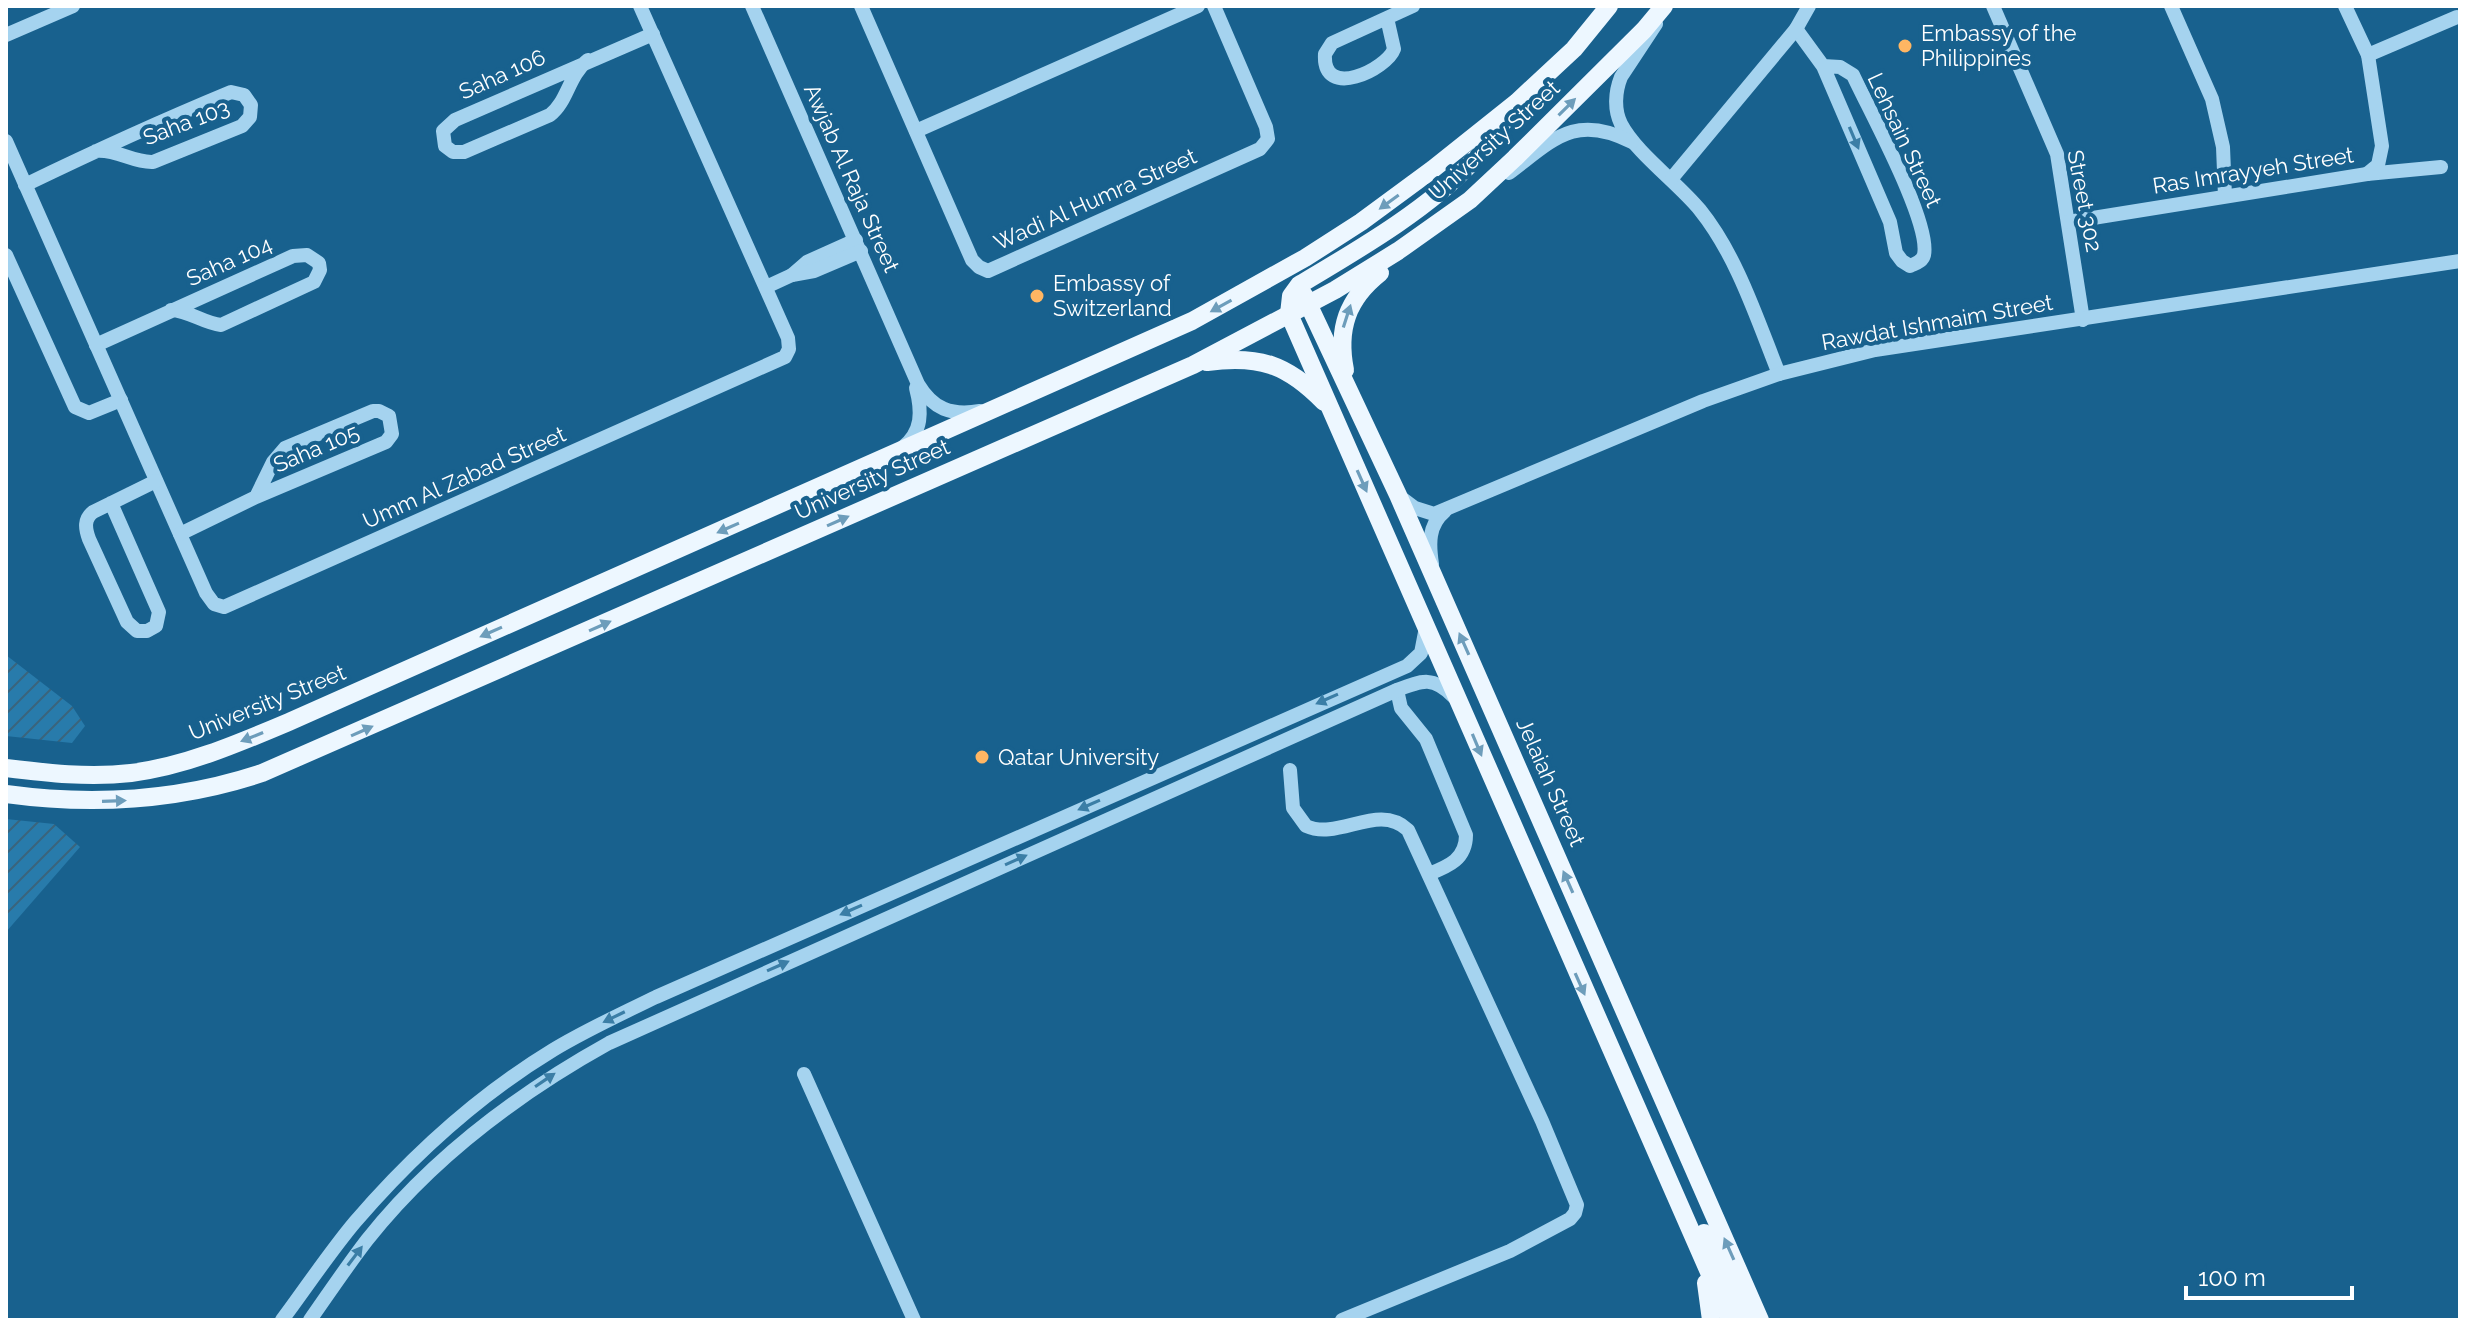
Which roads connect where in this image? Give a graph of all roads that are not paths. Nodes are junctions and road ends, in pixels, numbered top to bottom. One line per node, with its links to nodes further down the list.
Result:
1 (51, 6): 17 (street)
2 (73, 6): 17 (street)
3 (640, 6): 19 (street, Umm Al Zabad Street)
4 (752, 6): 36 (street, Awjab Al Raja Street)
5 (861, 6): 25 (street, Wadi Al Humra Street)
6 (1198, 6): 25 (street)
7 (1214, 6): 25 (street, Wadi Al Humra Street)
8 (1413, 6): 16 (street)
9 (1609, 6): 24 (main road, University Street)
10 (1664, 6): 27 (street); 34 (main road, University Street, one-way to 10)
11 (1809, 6): 18 (street)
12 (1993, 6): 35 (street, Street 302)
13 (2171, 6): 33 (street)
14 (2345, 6): 21 (street, Ras Imrayyeh Street)
15 (2457, 16): 21 (street)
16 (1387, 18): 16 (street)
17 (42, 20): 20 (street)
18 (1796, 29): 23 (street, Lehsain Street); 31 (street)
19 (653, 34): 22 (street, Saha 106); 42 (street, Umm Al Zabad Street)
20 (6, 35)
21 (2368, 55): 30 (street, Ras Imrayyeh Street)
22 (588, 60): 22 (street, Saha 106)
23 (1823, 66): 23 (street, Lehsain Street, one-way to 23)
24 (1517, 102): 40 (main road, University Street, one-way to 40); 41 (main road)
25 (916, 131)
26 (6, 141): 32 (street, Umm Al Zabad Street)
27 (1634, 143): 31 (street); 34 (street)
28 (96, 151): 28 (street, Saha 103); 32 (street, Saha 103)
29 (2441, 167): 30 (street)
30 (2367, 174): 33 (street, Ras Imrayyeh Street)
31 (1672, 178): 50 (street)
32 (25, 185): 47 (street, Umm Al Zabad Street)
33 (2225, 196): 35 (street, Ras Imrayyeh Street)
34 (1470, 200): 37 (main road, University Street)
35 (2068, 222): 46 (street, Street 302)
36 (858, 246): 42 (street); 49 (street, Awjab Al Raja Street)
37 (1398, 251): 43 (main road, University Street); 51 (main road, one-way to 37)
38 (6, 255): 52 (street)
39 (2460, 261): 46 (street, Rawdat Ishmaim Street)
40 (1289, 268): 41 (main road, Jelaiah Street); 53 (main road, University Street, one-way to 53)
41 (1299, 285): 43 (main road, Jelaiah Street); 45 (main road)
42 (766, 287): 61 (street, Umm Al Zabad Street)
43 (1308, 304): 45 (main road, University Street); 51 (main road, Jelaiah Street)
44 (171, 310): 44 (street, Saha 104); 47 (street, Saha 104)
45 (1289, 314): 48 (main road, University Street); 54 (main road)
46 (2083, 320): 50 (street, Rawdat Ishmaim Street)
47 (96, 345): 52 (street, Umm Al Zabad Street)
48 (1193, 365): 54 (main road); 73 (main road, University Street, one-way to 48)
49 (910, 368): 53 (street, Awjab Al Raja Street); 55 (street, Awjab Al Raja Street)
50 (1779, 374): 60 (street, Rawdat Ishmaim Street)
51 (1349, 392): 57 (main road, Jelaiah Street)
52 (121, 400): 56 (street, Umm Al Zabad Street)
53 (1001, 406): 55 (main road, University Street)
54 (1331, 409): 63 (main road, one-way to 63)
55 (878, 461): 71 (main road, University Street, one-way to 71)
56 (156, 481): 59 (street); 61 (street, Umm Al Zabad Street)
57 (1398, 495): 60 (street); 62 (main road, Jelaiah Street)
58 (256, 497): 58 (street, Saha 105); 61 (street, Saha 105)
59 (111, 503): 59 (street)
60 (1445, 511): 62 (street)
61 (180, 534)
62 (1434, 576): 86 (main road, Jelaiah Street, one-way to 62)
63 (1426, 626): 64 (street); 67 (main road)
64 (1371, 681): 66 (street); 79 (street, one-way to 79)
65 (1397, 690): 66 (street); 67 (street); 75 (street)
66 (1378, 698): 80 (street, one-way to 66)
67 (1458, 701): 77 (main road, one-way to 77)
68 (6, 756): 71 (main road)
69 (6, 768): 71 (main road, University Street)
70 (1290, 770): 75 (street)
71 (41, 772)
72 (6, 794): 73 (main road, University Street)
73 (36, 798): 74 (main road)
74 (6, 805)
75 (1429, 874): 82 (street)
76 (804, 1074): 81 (street)
77 (1646, 1132): 78 (main road); 85 (main road)
78 (1702, 1260): 83 (main road); 84 (main road)
79 (282, 1320)
80 (310, 1320)
81 (914, 1320)
82 (1342, 1320)
83 (1711, 1320)
84 (1730, 1320)
85 (1743, 1320)
86 (1760, 1320)

